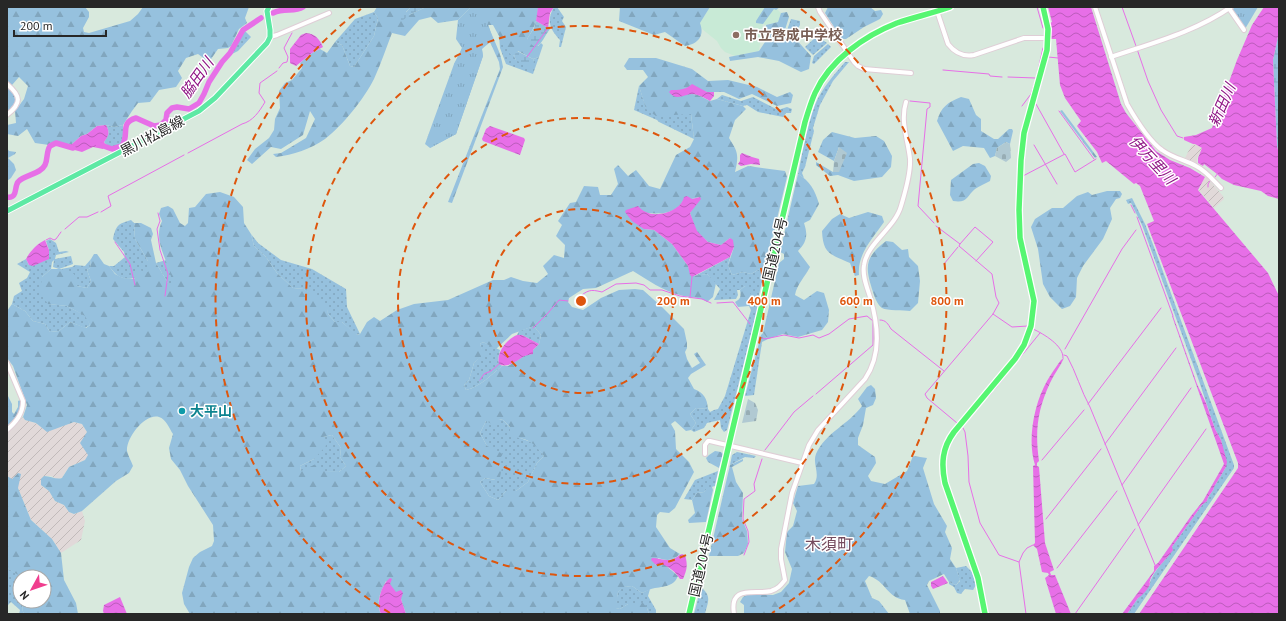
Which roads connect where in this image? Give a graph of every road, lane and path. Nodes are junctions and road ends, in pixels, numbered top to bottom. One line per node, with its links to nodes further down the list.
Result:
1 (269, 7): 10 (main road)
2 (818, 7): 12 (street)
3 (950, 7): 6 (highway, 国道204号)
4 (1043, 7): 11 (highway)
5 (1095, 7): 13 (street)
6 (936, 8): 11 (street); 12 (highway, 国道204号)
7 (1229, 8): 9 (street); 13 (street)
8 (329, 13): 10 (street)
9 (1244, 30)
10 (270, 37): 19 (main road, 黒川松島線)
11 (1048, 38): 27 (highway)
12 (848, 52): 14 (street); 22 (highway, 国道204号)
13 (1111, 57): 18 (street)
14 (911, 73)
15 (7, 84): 17 (street)
16 (906, 102): 24 (street)
17 (7, 115)
18 (1221, 188)
19 (7, 211)
20 (7, 363): 21 (street)
21 (7, 430)
22 (728, 446): 23 (street); 24 (street); 25 (highway, 国道204号)
23 (705, 454)
24 (802, 463): 26 (street)
25 (689, 614)
26 (734, 614)
27 (985, 614)

